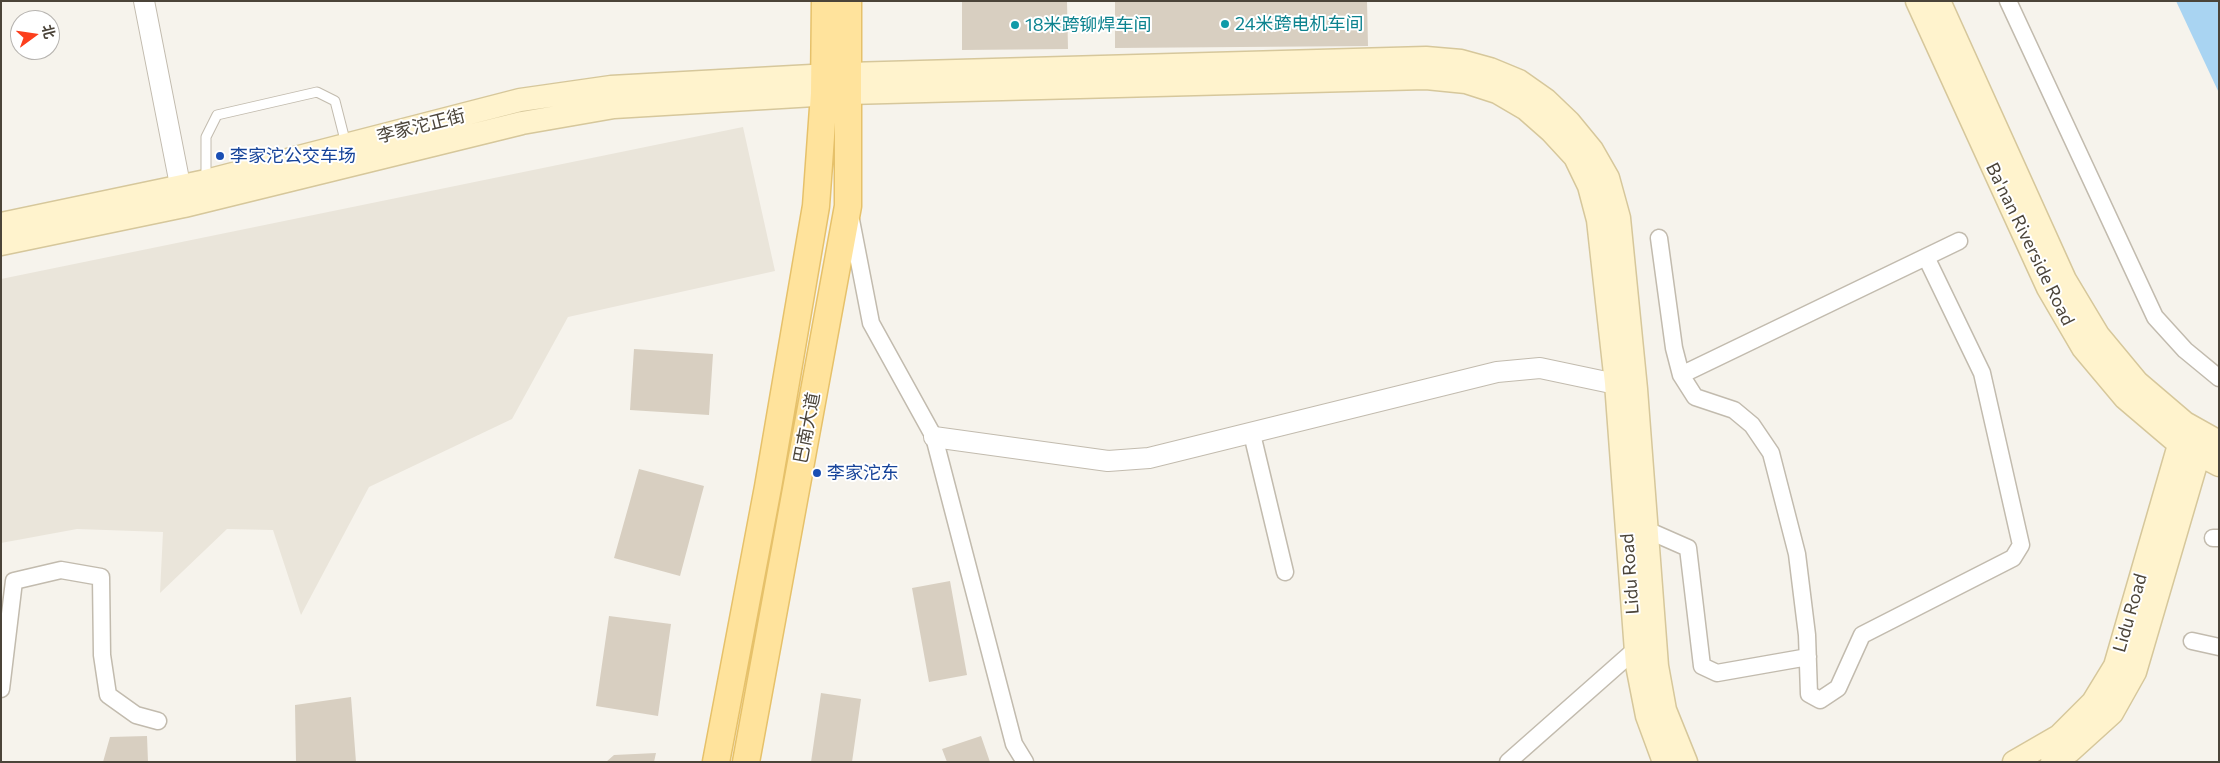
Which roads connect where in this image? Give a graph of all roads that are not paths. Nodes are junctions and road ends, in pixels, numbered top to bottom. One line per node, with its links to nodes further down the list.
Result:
1 (144, 1): 10 (street)
2 (825, 1): 7 (main road)
3 (848, 1): 7 (main road)
4 (1917, 1): 20 (main road, Ba'nan Riverside Road)
5 (1938, 1): 20 (main road, Ba'nan Riverside Road)
6 (2008, 1): 18 (street)
7 (836, 84): 8 (main road, 李家沱正街); 11 (main road, 巴南大道); 19 (main road, 李家沱正街); 33 (main road, 巴南大道)
8 (349, 154): 9 (main road, 李家沱正街); 9 (lane); 10 (main road, 李家沱正街)
9 (206, 181): 10 (main road, 李家沱正街)
10 (182, 196): 12 (main road, 李家沱正街); 15 (main road, 李家沱正街)
11 (848, 206): 22 (street); 34 (main road, 巴南大道)
12 (1, 224)
13 (1659, 238): 17 (street)
14 (1959, 241): 16 (street)
15 (1, 244)
16 (1926, 257): 17 (street); 30 (street)
17 (1681, 375): 30 (street)
18 (2219, 378)
19 (1626, 386): 21 (street); 25 (main road, Lidu Road); 29 (main road, Lidu Road)
20 (2182, 433): 23 (main road, Ba'nan Riverside Road); 39 (main road, Lidu Road)
21 (1252, 434): 22 (street); 26 (street)
22 (934, 437): 35 (street)
23 (2207, 443): 24 (main road, Ba'nan Riverside Road); 40 (main road, Lidu Road)
24 (2219, 465)
25 (1647, 530): 30 (street); 38 (main road, Lidu Road)
26 (1285, 572)
27 (2192, 641): 28 (street)
28 (2219, 647)
29 (1636, 649): 36 (street); 37 (main road, Lidu Road)
30 (1808, 657)
31 (1, 689): 32 (street)
32 (158, 721)
33 (716, 762)
34 (746, 762)
35 (1025, 762)
36 (1508, 762)
37 (1664, 762)
38 (1686, 762)
39 (2014, 762)
40 (2052, 762)

